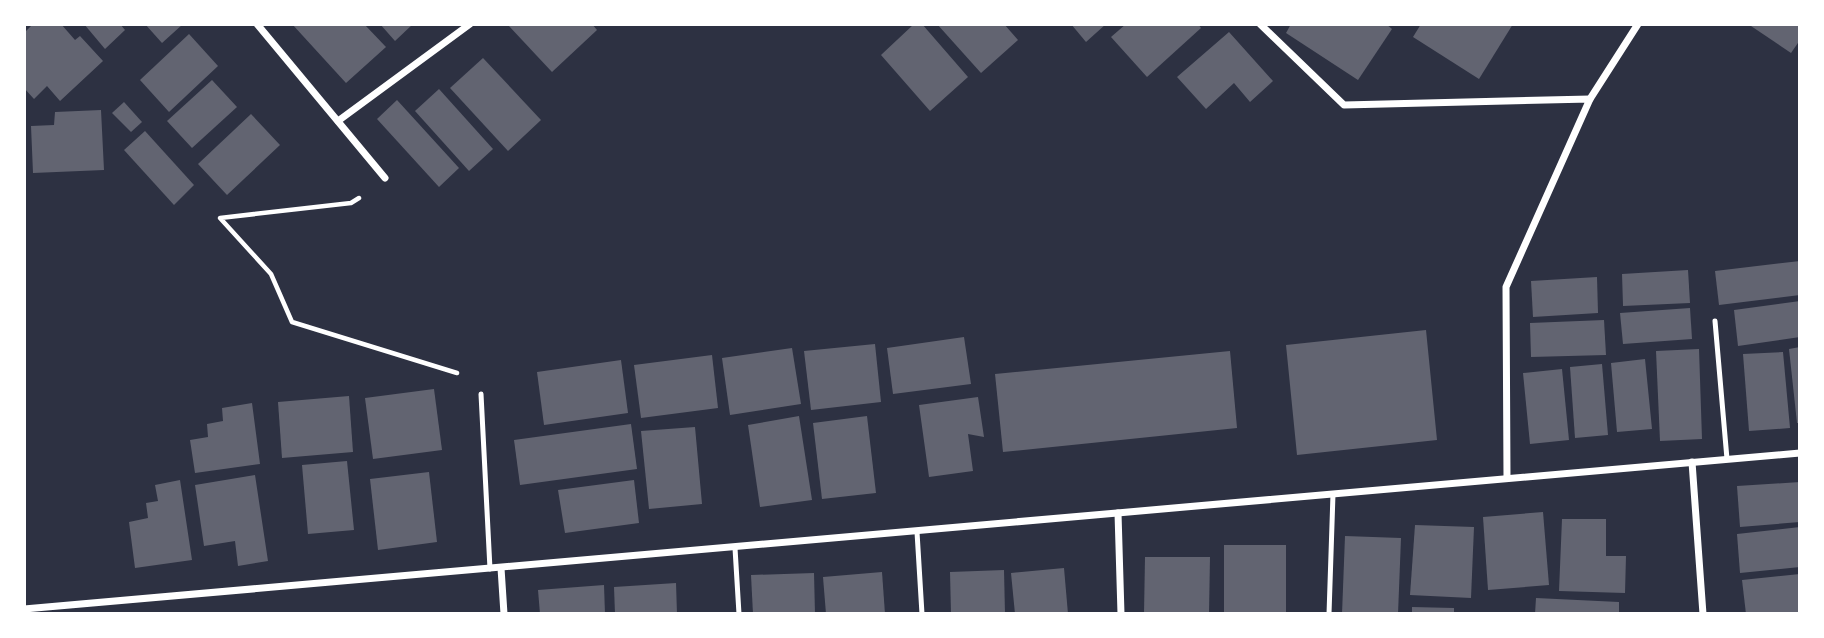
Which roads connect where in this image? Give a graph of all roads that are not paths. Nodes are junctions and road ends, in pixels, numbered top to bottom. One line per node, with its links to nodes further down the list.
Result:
1 (257, 24): 6 (street)
2 (470, 24): 6 (street)
3 (1260, 24): 5 (street)
4 (1638, 24): 5 (street)
5 (1590, 99): 13 (street)
6 (338, 121): 7 (street)
7 (386, 178)
8 (1715, 321): 11 (lane)
9 (481, 394): 19 (lane)
10 (1800, 453): 11 (street)
11 (1727, 459): 12 (street)
12 (1692, 462): 13 (street); 26 (street)
13 (1507, 478): 14 (street)
14 (1333, 494): 15 (street); 25 (lane)
15 (1118, 513): 16 (street); 24 (street)
16 (917, 532): 17 (street); 23 (lane)
17 (735, 548): 18 (street); 22 (lane)
18 (501, 568): 19 (street); 21 (street)
19 (490, 570): 20 (street)
20 (24, 609)
21 (504, 614)
22 (739, 614)
23 (922, 614)
24 (1121, 614)
25 (1329, 614)
26 (1703, 614)

